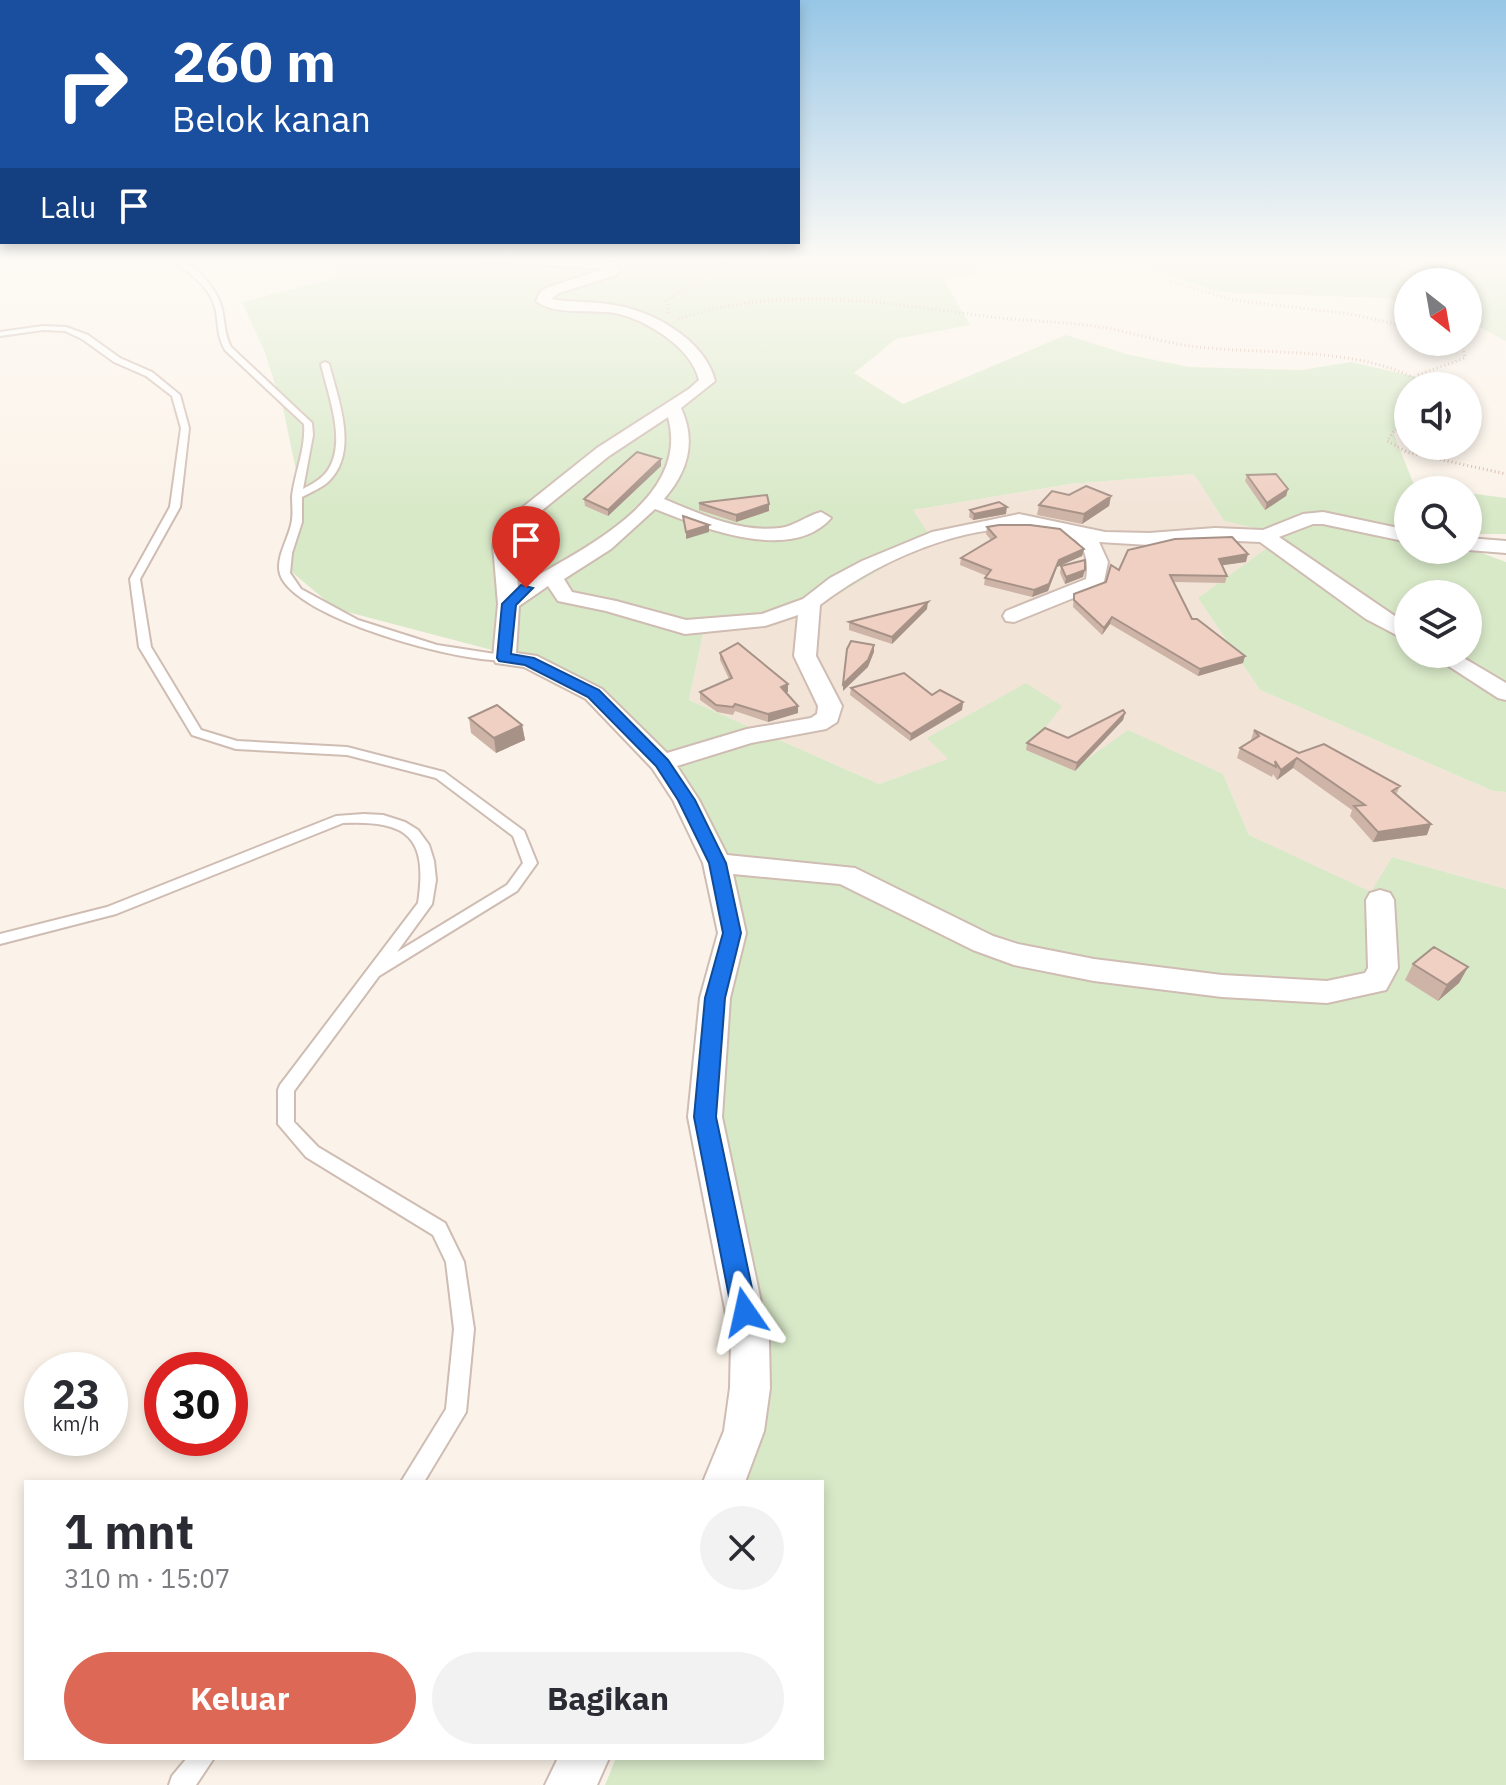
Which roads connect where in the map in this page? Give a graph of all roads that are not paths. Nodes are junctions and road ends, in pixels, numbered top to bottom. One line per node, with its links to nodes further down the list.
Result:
1 (90, 340): 26 (lane)
2 (223, 340): 6 (lane)
3 (677, 340): 5 (street)
4 (325, 364): 6 (lane)
5 (672, 407): 7 (street); 16 (street)
6 (297, 496): 19 (lane)
7 (651, 501): 8 (street); 14 (street)
8 (821, 518)
9 (1394, 533): 11 (street)
10 (1082, 534): 11 (street); 15 (street); 17 (street)
11 (1265, 536): 18 (street)
12 (1482, 545): 13 (street)
13 (1506, 547)
14 (552, 576): 15 (street); 16 (street)
15 (810, 603): 22 (street)
16 (509, 604): 19 (street)
17 (1014, 616)
18 (1394, 626)
19 (504, 658): 22 (street)
20 (1464, 668): 21 (street)
21 (1506, 693)
22 (662, 763): 23 (street)
23 (717, 863): 24 (street); 28 (street)
24 (1380, 900)
25 (0, 939): 26 (lane)
26 (371, 976): 27 (lane)
27 (413, 1480)
28 (725, 1480)
29 (200, 1760): 31 (lane)
30 (584, 1760): 32 (street)
31 (181, 1785)
32 (570, 1785)

